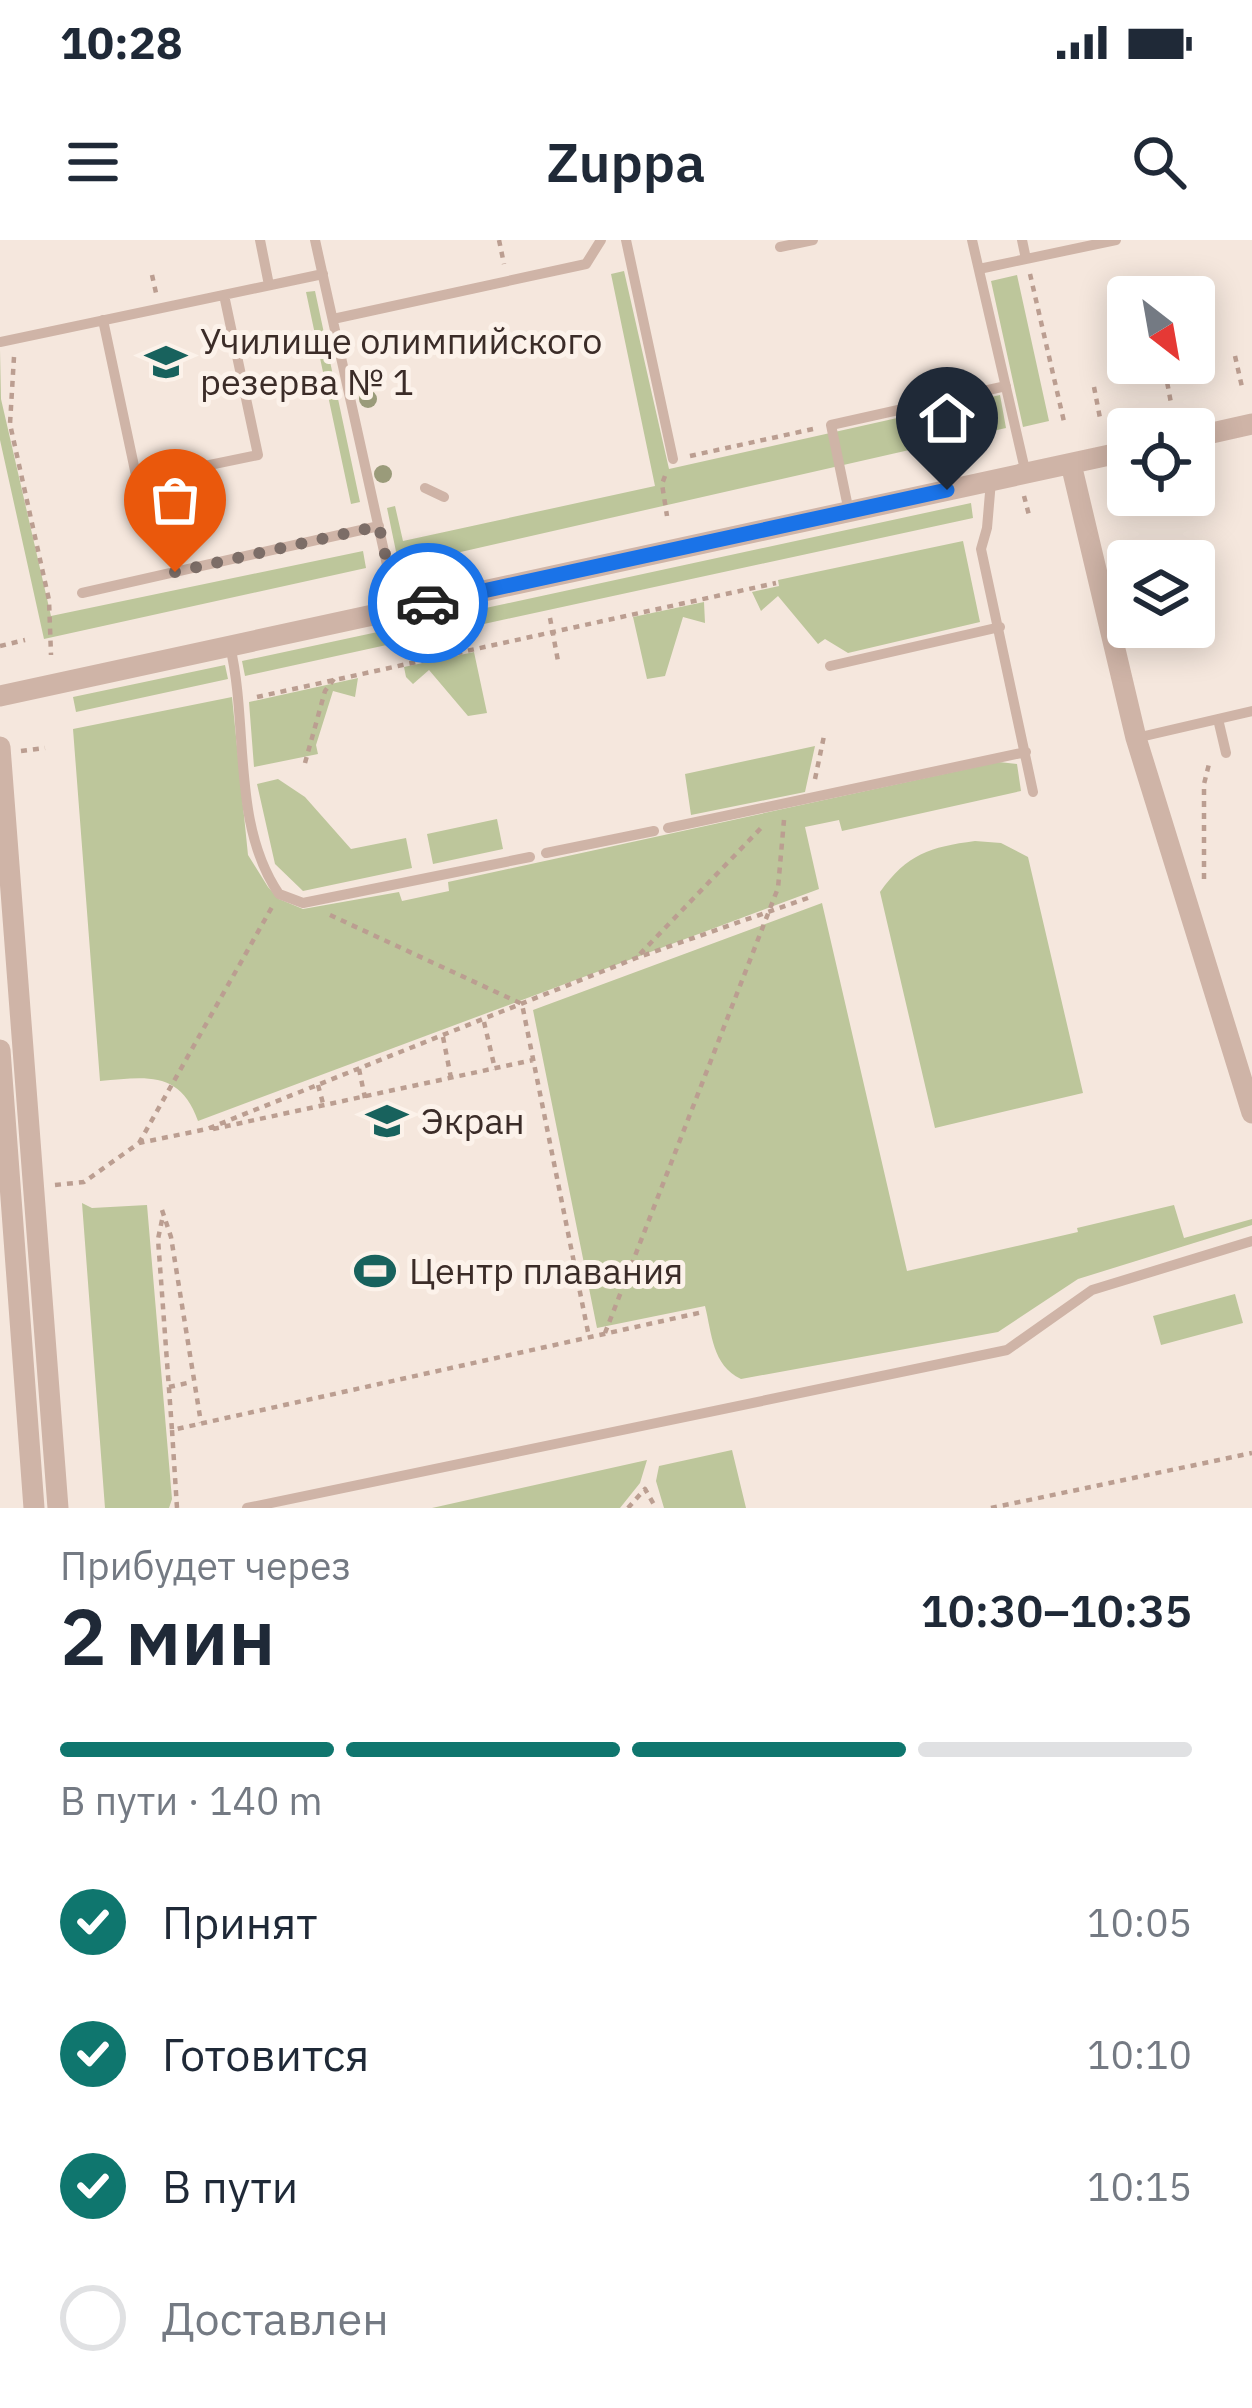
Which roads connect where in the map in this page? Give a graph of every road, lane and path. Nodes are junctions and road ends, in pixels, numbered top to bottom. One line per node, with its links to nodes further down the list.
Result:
1 (260, 240): 15 (lane)
2 (315, 240): 13 (lane)
3 (499, 240): 14 (path)
4 (601, 240): 14 (lane)
5 (626, 240): 33 (lane)
6 (813, 240): 10 (lane)
7 (972, 240): 12 (lane)
8 (1022, 240): 11 (lane)
9 (1116, 240): 11 (lane)
10 (780, 248)
11 (1026, 259): 12 (lane); 30 (path)
12 (979, 269): 23 (lane)
13 (323, 274): 15 (lane); 18 (lane)
14 (508, 281): 18 (lane)
15 (269, 285): 16 (lane)
16 (224, 295): 17 (lane); 17 (lane)
17 (103, 320): 19 (lane)
18 (333, 320): 42 (lane)
19 (14, 339): 20 (lane); 54 (path)
20 (0, 342)
21 (1235, 356): 25 (path)
22 (1168, 384): 26 (path)
23 (1006, 386): 28 (lane); 36 (lane)
24 (1094, 387): 27 (path)
25 (1242, 387)
26 (1172, 403)
27 (1100, 418)
28 (831, 424): 33 (path); 39 (lane)
29 (1252, 424): 31 (street)
30 (1065, 426)
31 (1215, 432)
32 (1107, 456): 34 (street)
33 (673, 459): 40 (path)
34 (1071, 464): 36 (street); 63 (street)
35 (991, 481): 36 (street); 39 (street); 48 (lane)
36 (1025, 484): 41 (path)
37 (425, 488): 38 (lane)
38 (443, 497)
39 (849, 512): 45 (street)
40 (668, 516)
41 (1030, 519)
42 (379, 526): 44 (lane); 45 (lane)
43 (776, 584): 49 (path)
44 (82, 592)
45 (397, 610): 53 (street)
46 (550, 618): 49 (path)
47 (451, 619): 50 (path)
48 (1000, 627): 56 (lane); 67 (lane)
49 (553, 633): 55 (path); 57 (path)
50 (455, 637)
51 (25, 640): 52 (path)
52 (0, 646)
53 (230, 646): 58 (street); 59 (lane)
54 (51, 655)
55 (558, 661)
56 (830, 666)
57 (334, 680): 59 (path); 68 (path)
58 (0, 696)
59 (239, 700): 76 (lane)
60 (1252, 712): 61 (lane)
61 (1218, 719): 63 (lane); 64 (lane)
62 (824, 736): 70 (path)
63 (1136, 738): 93 (street)
64 (1225, 747): 77 (path)
65 (45, 748): 66 (path)
66 (7, 750): 107 (street)
67 (1026, 752): 69 (lane); 70 (lane)
68 (305, 764)
69 (1033, 792)
70 (811, 796): 71 (lane)
71 (786, 802): 72 (lane); 80 (path); 81 (path)
72 (668, 828)
73 (653, 831): 74 (lane)
74 (546, 853)
75 (530, 856): 79 (lane)
76 (279, 894): 79 (lane); 95 (path)
77 (1195, 895)
78 (808, 898): 80 (path)
79 (303, 903): 82 (path)
80 (765, 913): 81 (path); 99 (path)
81 (636, 958): 82 (path)
82 (522, 1004): 83 (path); 86 (path)
83 (484, 1019): 84 (path); 88 (path)
84 (442, 1036): 87 (path); 89 (path)
85 (0, 1050): 106 (street)
86 (533, 1060): 88 (path); 100 (path)
87 (359, 1069): 90 (path); 91 (path)
88 (495, 1069): 89 (path)
89 (451, 1078): 91 (path)
90 (318, 1084): 92 (path); 94 (path)
91 (365, 1097): 92 (path)
92 (323, 1107): 94 (path)
93 (1252, 1113)
94 (207, 1129): 95 (path)
95 (139, 1143): 96 (path)
96 (51, 1185)
97 (1252, 1241): 109 (lane)
98 (703, 1312): 99 (path)
99 (604, 1334): 100 (path)
100 (589, 1337): 103 (path)
101 (194, 1381): 102 (path); 102 (path); 103 (path)
102 (169, 1387): 104 (path)
103 (201, 1423): 104 (path)
104 (172, 1430): 108 (path)
105 (1252, 1453): 112 (path)
106 (34, 1508)
107 (58, 1508)
108 (176, 1508)
109 (247, 1508)
110 (628, 1508): 111 (path)
111 (656, 1508)
112 (991, 1508)

